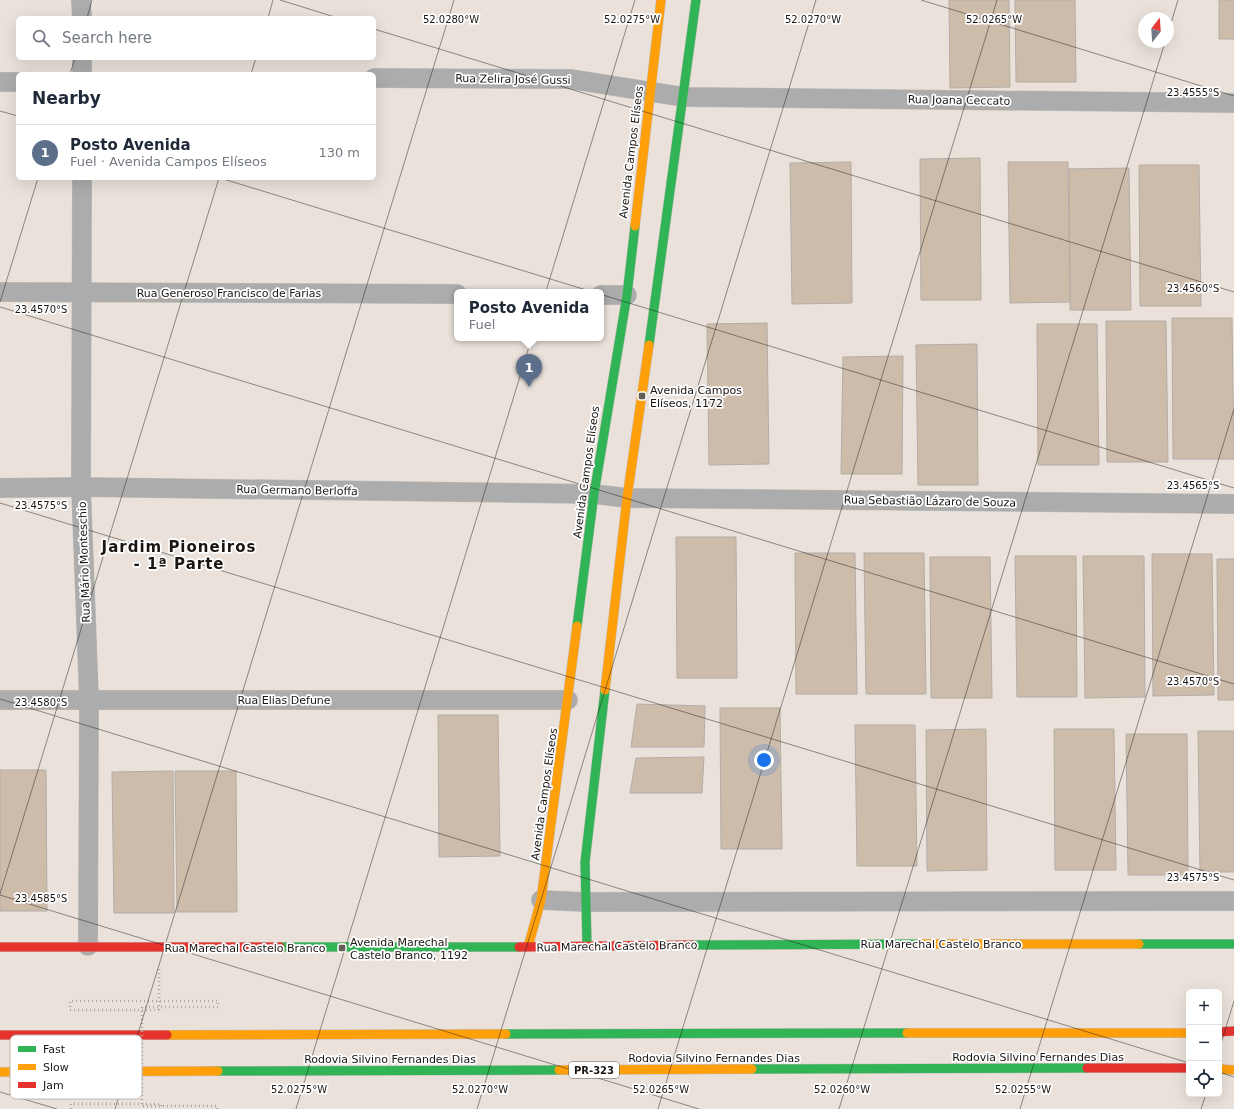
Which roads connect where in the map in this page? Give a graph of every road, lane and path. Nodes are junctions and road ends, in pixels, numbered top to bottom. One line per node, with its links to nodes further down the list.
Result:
1 (81, 0): 4 (street)
2 (661, 0): 10 (main road, Avenida Campos Elíseos)
3 (696, 0): 11 (main road)
4 (82, 16)
5 (82, 60): 6 (street)
6 (82, 72)
7 (376, 78): 10 (street, Rua Zelira José Gussi)
8 (0, 82): 9 (street)
9 (16, 82)
10 (651, 91): 11 (street, Rua Zelira José Gussi); 18 (main road, Avenida Campos Elíseos)
11 (684, 97): 12 (street, Rua Joana Ceccato); 22 (main road)
12 (1234, 103)
13 (82, 180): 15 (street, Rua Mário Monteschio)
14 (0, 292): 15 (street, Rua Generoso Francisco de Farias)
15 (81, 292): 16 (street, Rua Generoso Francisco de Farias); 19 (street, Rua Mário Monteschio)
16 (454, 294)
17 (604, 295): 18 (street)
18 (627, 295): 21 (main road, Avenida Campos Elíseos)
19 (81, 487): 20 (street, Rua Germano Berloffa); 21 (street, Rua Germano Berloffa); 24 (street, Rua Mário Monteschio)
20 (0, 488)
21 (594, 494): 22 (street, Rua Germano Berloffa); 26 (main road, Avenida Campos Elíseos)
22 (627, 498): 23 (street, Rua Sebastião Lázaro de Souza); 29 (main road)
23 (1234, 504)
24 (89, 699): 25 (street, Rua Elias Defune); 26 (street, Rua Elias Defune); 32 (street, Rua Mário Monteschio)
25 (0, 700)
26 (568, 700): 27 (main road, Avenida Campos Elíseos)
27 (541, 900): 29 (street); 34 (main road, Avenida Campos Elíseos)
28 (1234, 901): 29 (street)
29 (585, 902): 31 (main road)
30 (1234, 944): 31 (main road, Rua Marechal Castelo Branco)
31 (587, 945): 34 (main road, Rua Marechal Castelo Branco)
32 (88, 946): 33 (main road, Rua Marechal Castelo Branco); 35 (main road, Rua Marechal Castelo Branco)
33 (0, 947)
34 (528, 947): 35 (main road, Rua Marechal Castelo Branco)
35 (158, 948): 48 (path, bridge)
36 (1222, 1032): 37 (main road)
37 (1234, 1032)
38 (1186, 1033): 39 (main road)
39 (0, 1035)
40 (1186, 1068): 45 (main road, Rodovia Silvino Fernandes Dias / PR-323)
41 (1222, 1068): 42 (main road)
42 (1234, 1069)
43 (0, 1072): 44 (main road, Rodovia Silvino Fernandes Dias / PR-323)
44 (10, 1072)
45 (142, 1072)
46 (71, 1109): 47 (path, bridge)
47 (161, 1109)
48 (217, 1109)

